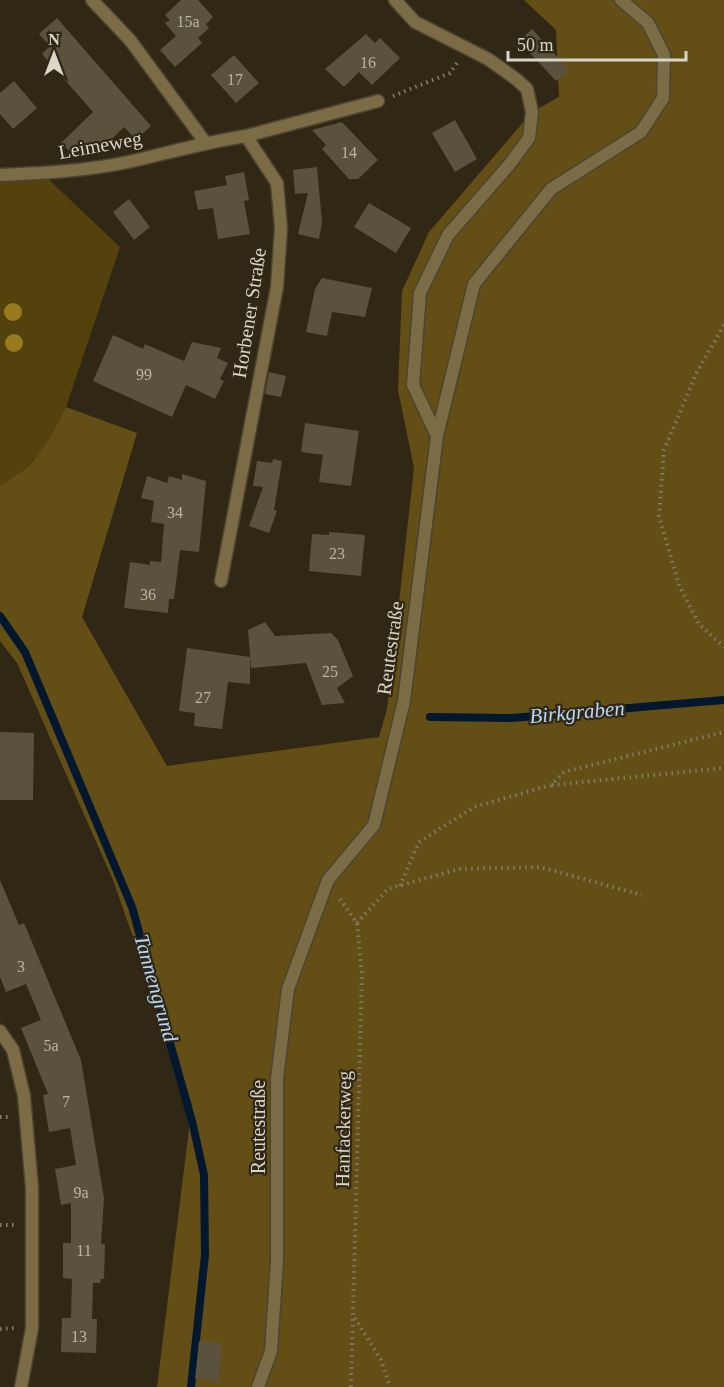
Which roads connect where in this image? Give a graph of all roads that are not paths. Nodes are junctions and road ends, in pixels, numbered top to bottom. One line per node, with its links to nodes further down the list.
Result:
1 (92, 0): 6 (street)
2 (395, 0): 8 (street)
3 (621, 0): 8 (street, Reutestraße)
4 (378, 101): 5 (street)
5 (246, 136): 6 (street); 9 (street, Horbener Straße)
6 (205, 142): 7 (street, Leimeweg)
7 (0, 175)
8 (436, 436): 12 (street, Reutestraße)
9 (221, 581)
10 (0, 1031): 11 (street)
11 (21, 1387)
12 (258, 1387)

